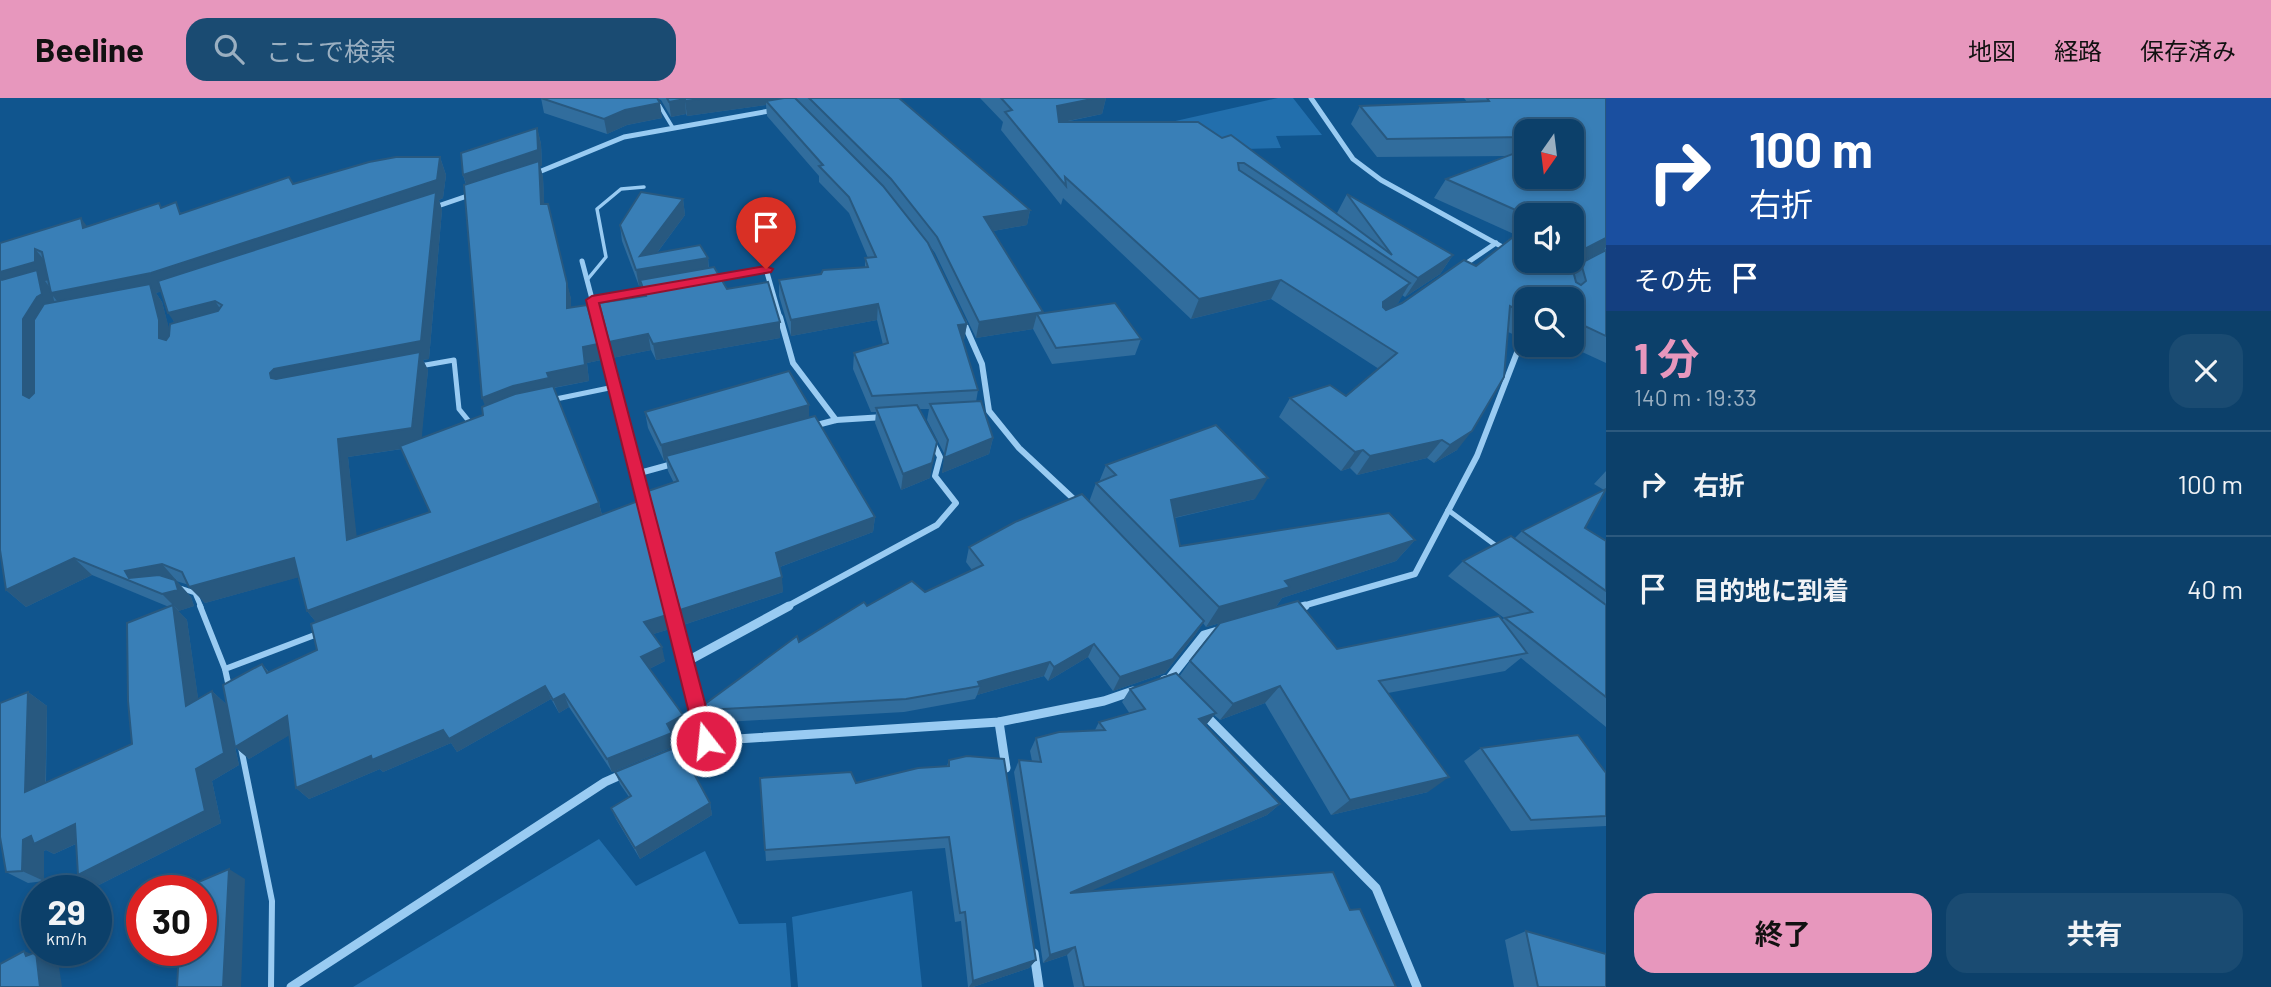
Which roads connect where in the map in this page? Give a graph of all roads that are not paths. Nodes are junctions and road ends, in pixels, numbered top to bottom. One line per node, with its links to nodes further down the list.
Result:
1 (1311, 98): 9 (street)
2 (658, 103): 4 (lane)
3 (780, 109): 4 (street)
4 (673, 128): 5 (street)
5 (522, 178)
6 (644, 187): 13 (lane)
7 (483, 191): 8 (street)
8 (431, 209)
9 (1496, 243): 10 (street); 12 (street)
10 (1514, 253)
11 (583, 261): 13 (street)
12 (1451, 273)
13 (587, 280): 16 (street)
14 (699, 281): 25 (street)
15 (659, 288): 16 (street)
16 (592, 300): 20 (street)
17 (959, 311): 22 (street)
18 (1515, 357): 35 (street)
19 (416, 367): 27 (lane)
20 (614, 387): 21 (lane); 32 (street)
21 (547, 401)
22 (989, 411): 23 (street); 33 (street)
23 (978, 412)
24 (891, 417): 25 (street)
25 (836, 420): 28 (street)
26 (485, 421): 27 (lane)
27 (473, 426): 29 (lane)
28 (811, 426)
29 (463, 429)
30 (929, 436): 44 (street)
31 (684, 461): 32 (street)
32 (636, 474): 34 (street)
33 (1084, 509)
34 (645, 510): 36 (lane); 44 (street)
35 (1448, 510): 37 (lane); 39 (street)
36 (636, 513)
37 (1505, 552)
38 (166, 587): 45 (lane)
39 (1283, 612)
40 (1196, 626): 43 (street)
41 (1231, 627): 43 (street)
42 (330, 630): 45 (lane)
43 (1204, 635): 46 (street)
44 (684, 663): 54 (street)
45 (225, 669): 50 (lane)
46 (1169, 679): 47 (street); 48 (street)
47 (1156, 683)
48 (1177, 687)
49 (1143, 688): 52 (street)
50 (231, 697)
51 (1195, 705): 62 (street)
52 (999, 722): 54 (street); 57 (street)
53 (239, 737): 59 (lane)
54 (706, 741): 55 (street)
55 (668, 756)
56 (630, 771): 60 (street)
57 (1007, 775)
58 (1033, 947): 61 (street)
59 (271, 987)
60 (290, 987)
61 (1039, 987)
62 (1417, 987)

